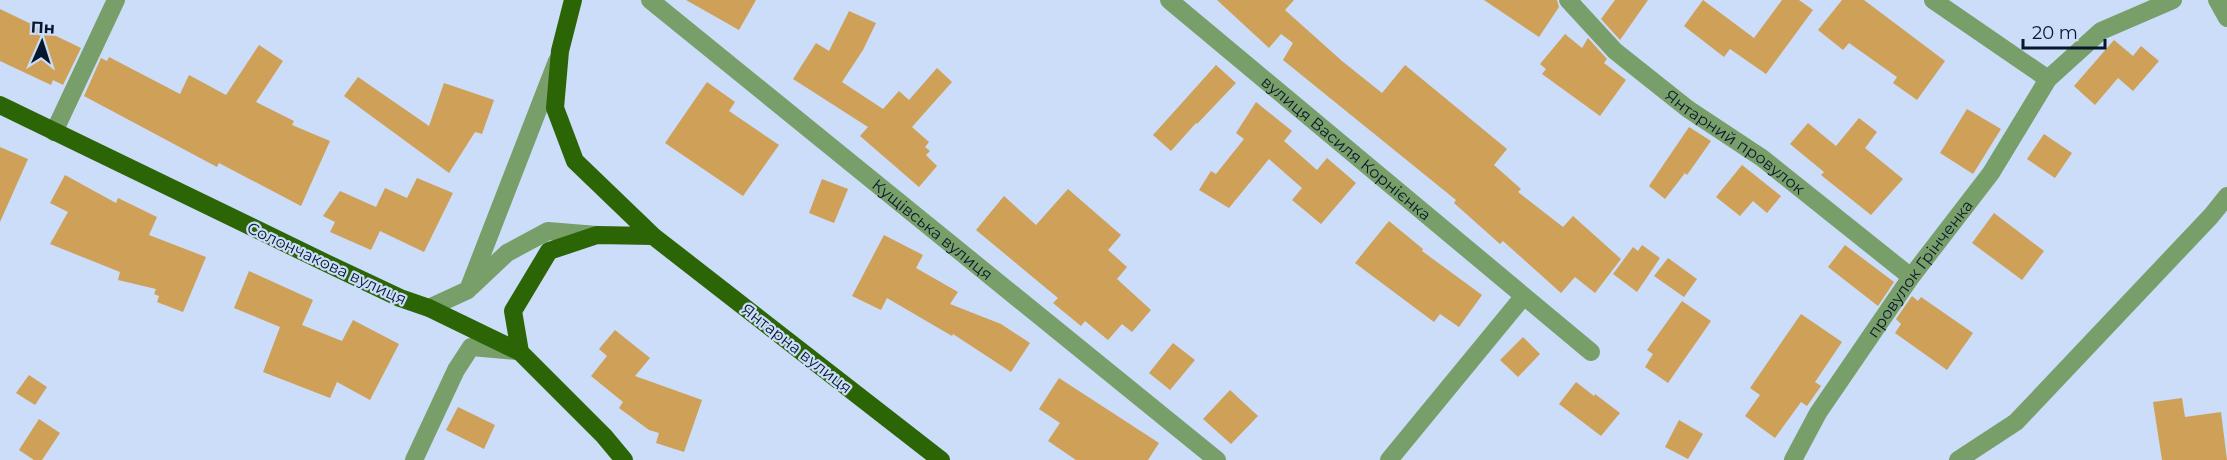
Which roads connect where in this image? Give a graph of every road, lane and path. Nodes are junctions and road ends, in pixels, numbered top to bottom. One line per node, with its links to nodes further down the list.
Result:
1 (116, 0): 13 (street)
2 (573, 0): 10 (main road, Янтарна вулиця)
3 (650, 0): 26 (street, Кущівська вулиця)
4 (1169, 0): 19 (street, вулиця Василя Корнієнка)
5 (1568, 0): 17 (street, Янтарний провулок)
6 (1933, 0): 11 (street)
7 (2174, 0): 11 (street, провулок Грінченка)
8 (2217, 0): 9 (street)
9 (2227, 18)
10 (560, 51): 16 (main road, Янтарна вулиця); 18 (street)
11 (2048, 79): 17 (street, провулок Грінченка)
12 (0, 105): 13 (main road, Солончакова вулиця)
13 (54, 132): 20 (main road, Солончакова вулиця)
14 (2227, 196): 29 (street)
15 (597, 235): 16 (main road); 18 (street); 21 (main road)
16 (653, 236): 25 (main road, Янтарна вулиця)
17 (1911, 277): 28 (street, провулок Грінченка)
18 (468, 290): 20 (street)
19 (1523, 297): 22 (street, вулиця Василя Корнієнка); 27 (street)
20 (429, 308): 21 (main road, Солончакова вулиця)
21 (520, 352): 23 (street); 24 (main road, Солончакова вулиця)
22 (1591, 352)
23 (414, 460)
24 (624, 460)
25 (941, 460)
26 (1216, 460)
27 (1389, 460)
28 (1793, 460)
29 (1958, 460)

